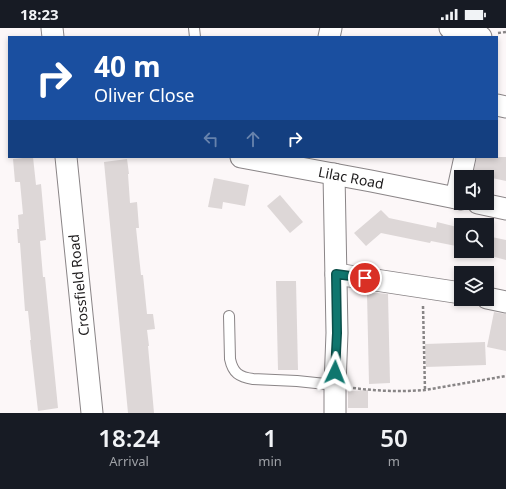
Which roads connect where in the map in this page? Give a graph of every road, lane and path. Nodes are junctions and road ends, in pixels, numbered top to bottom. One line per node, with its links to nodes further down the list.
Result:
1 (450, 28): 2 (street)
2 (478, 36)
3 (66, 158): 20 (street, Crossfield Road)
4 (246, 158): 7 (street, Lilac Road)
5 (465, 158): 6 (street)
6 (463, 170)
7 (334, 174): 8 (street, Lilac Road); 11 (street)
8 (454, 198)
9 (494, 206): 10 (street)
10 (506, 209)
11 (336, 274): 12 (street); 18 (street)
12 (422, 286): 13 (street); 19 (path)
13 (454, 292)
14 (494, 299): 15 (street)
15 (506, 302)
16 (229, 316): 18 (lane)
17 (506, 376): 19 (path)
18 (335, 385): 19 (path); 21 (street)
19 (425, 390)
20 (92, 413)
21 (335, 413)

